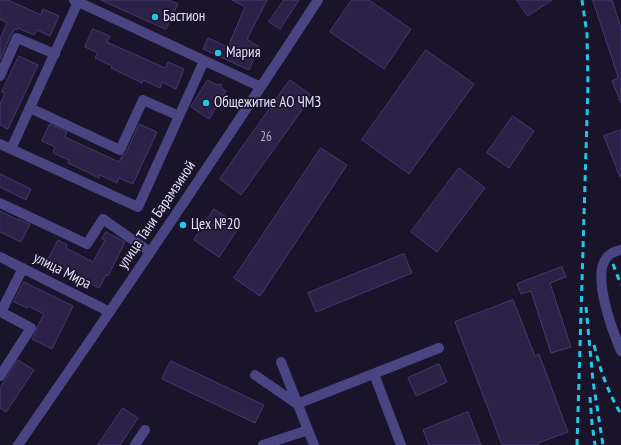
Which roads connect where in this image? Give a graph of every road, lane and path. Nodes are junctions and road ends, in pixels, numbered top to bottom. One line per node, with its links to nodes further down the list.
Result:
1 (318, 0): 6 (street, улица Тани Барамзиной)
2 (76, 1): 3 (street); 4 (street)
3 (55, 54): 5 (street); 7 (street)
4 (204, 61): 6 (street); 8 (street)
5 (0, 76)
6 (261, 87): 13 (street, улица Тани Барамзиной)
7 (30, 108): 8 (street); 10 (street)
8 (179, 116): 10 (street)
9 (0, 144): 10 (street)
10 (11, 149)
11 (0, 203): 13 (street)
12 (621, 250): 19 (street)
13 (150, 252): 17 (street, улица Тани Барамзиной)
14 (0, 257): 15 (street, улица Мира)
15 (23, 268): 16 (street); 17 (street, улица Мира)
16 (3, 303): 23 (street)
17 (110, 312): 27 (street, улица Тани Барамзиной)
18 (440, 348): 21 (street)
19 (621, 351)
20 (282, 362): 24 (street)
21 (374, 374): 24 (street); 31 (street)
22 (256, 375): 24 (street)
23 (0, 376)
24 (297, 404): 26 (street)
25 (145, 430): 28 (street)
26 (308, 430): 29 (street); 30 (street)
27 (18, 445)
28 (135, 445)
29 (263, 445)
30 (314, 445)
31 (401, 445)

